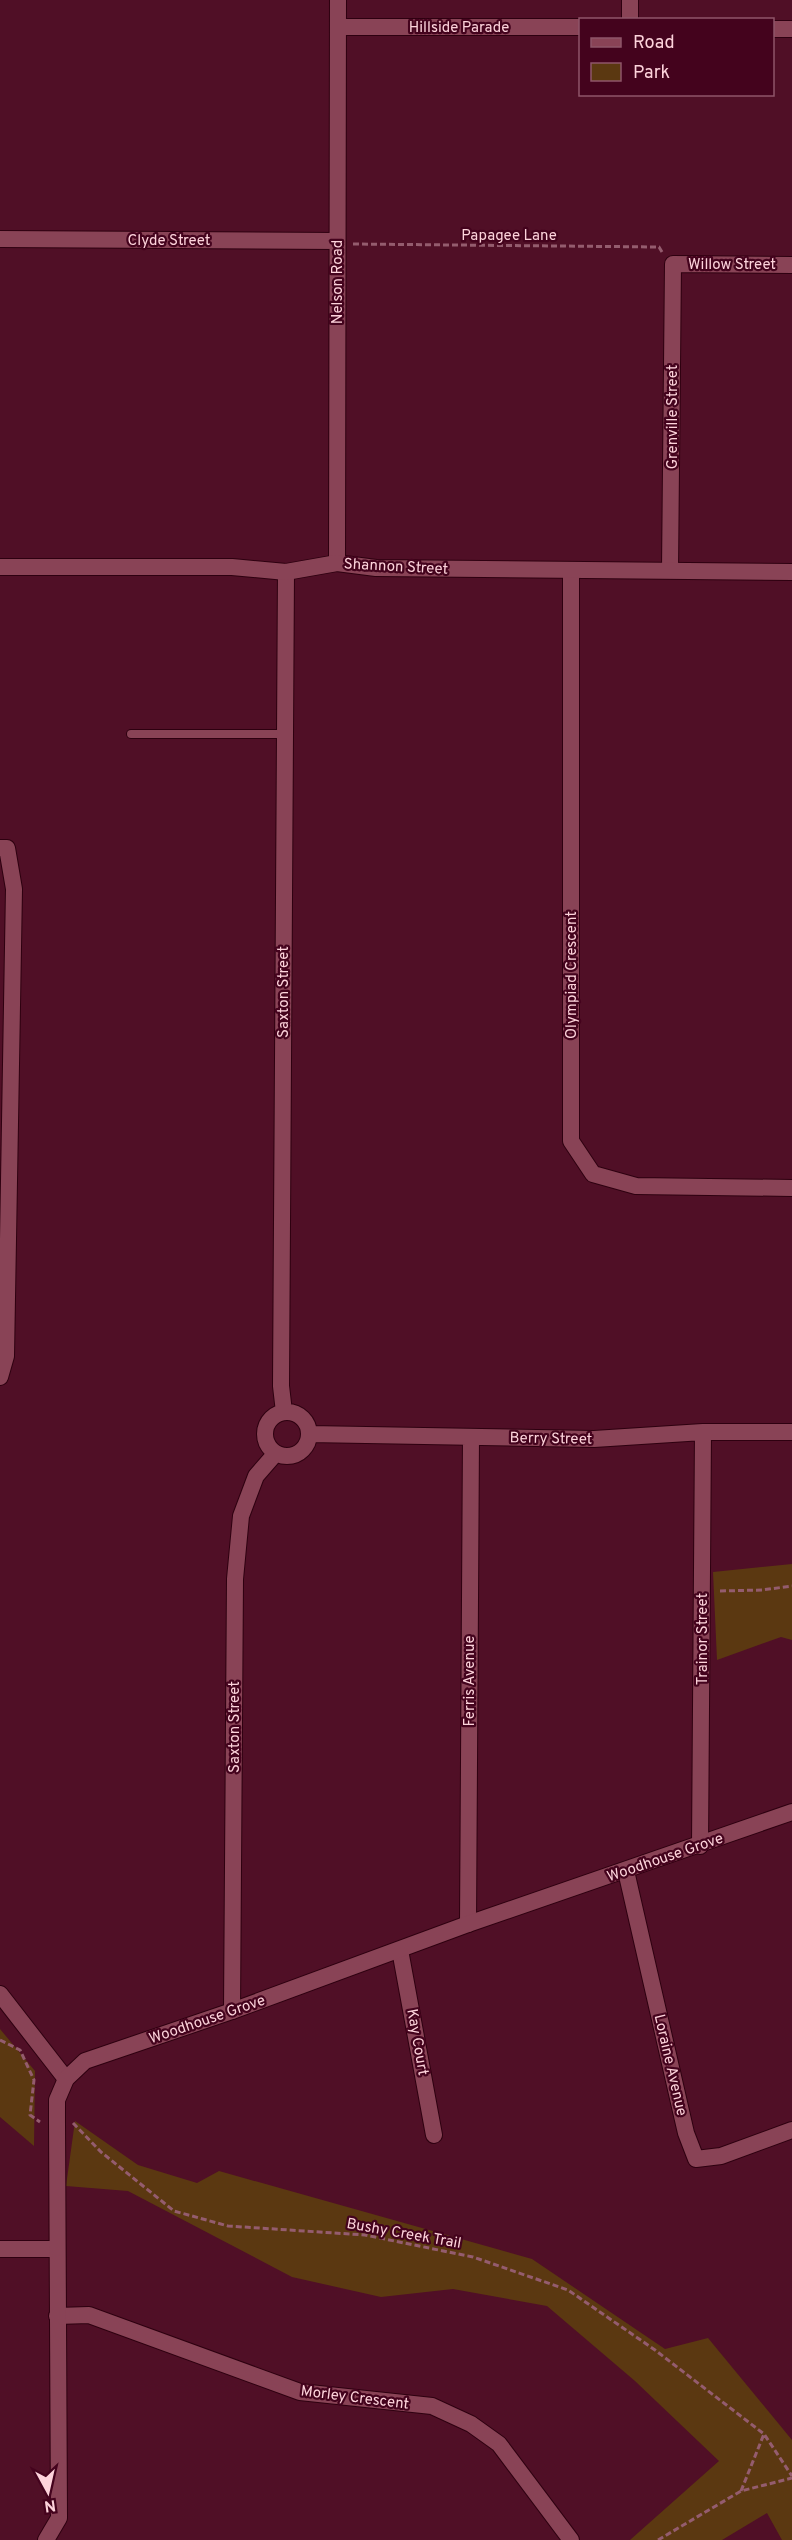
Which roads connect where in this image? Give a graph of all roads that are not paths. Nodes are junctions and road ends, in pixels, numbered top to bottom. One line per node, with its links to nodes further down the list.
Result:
1 (338, 0): 4 (street, Nelson Road)
2 (630, 0): 3 (street)
3 (630, 18)
4 (338, 27): 5 (street, Hillside Parade); 9 (street, Nelson Road)
5 (579, 27)
6 (774, 29): 7 (street)
7 (792, 29)
8 (0, 239): 9 (street, Clyde Street)
9 (337, 241): 12 (street, Nelson Road)
10 (673, 264): 11 (street, Willow Street); 15 (street, Grenville Street)
11 (792, 265)
12 (337, 563): 14 (street, Shannon Street); 16 (street, Shannon Street)
13 (0, 567): 16 (street, Shannon Street)
14 (571, 570): 15 (street, Shannon Street); 21 (street, Olympiad Crescent)
15 (670, 570): 17 (street, Shannon Street)
16 (286, 572): 19 (street, Saxton Street)
17 (792, 572)
18 (131, 734): 19 (lane)
19 (284, 734): 23 (street, Saxton Street)
20 (0, 848): 22 (street)
21 (792, 1188)
22 (0, 1377)
23 (284, 1412): 26 (street); 28 (street)
24 (703, 1432): 25 (street, Berry Street); 27 (street, Berry Street); 30 (street, Trainor Street)
25 (792, 1432)
26 (309, 1434): 27 (street, Berry Street); 28 (street)
27 (471, 1437): 32 (street, Ferris Avenue)
28 (276, 1453): 35 (street, Saxton Street)
29 (792, 1812): 30 (street, Woodhouse Grove)
30 (700, 1846): 31 (street, Woodhouse Grove)
31 (626, 1871): 32 (street, Woodhouse Grove); 37 (street, Loraine Avenue)
32 (468, 1924): 33 (street, Woodhouse Grove)
33 (400, 1950): 35 (street, Woodhouse Grove); 38 (street, Kay Court)
34 (0, 1994): 36 (street)
35 (232, 2012): 36 (street, Woodhouse Grove)
36 (66, 2079): 40 (street)
37 (792, 2130)
38 (434, 2135)
39 (0, 2249): 40 (street)
40 (57, 2249): 41 (street)
41 (57, 2316): 42 (street); 43 (street, Morley Crescent)
42 (46, 2540)
43 (571, 2540)

